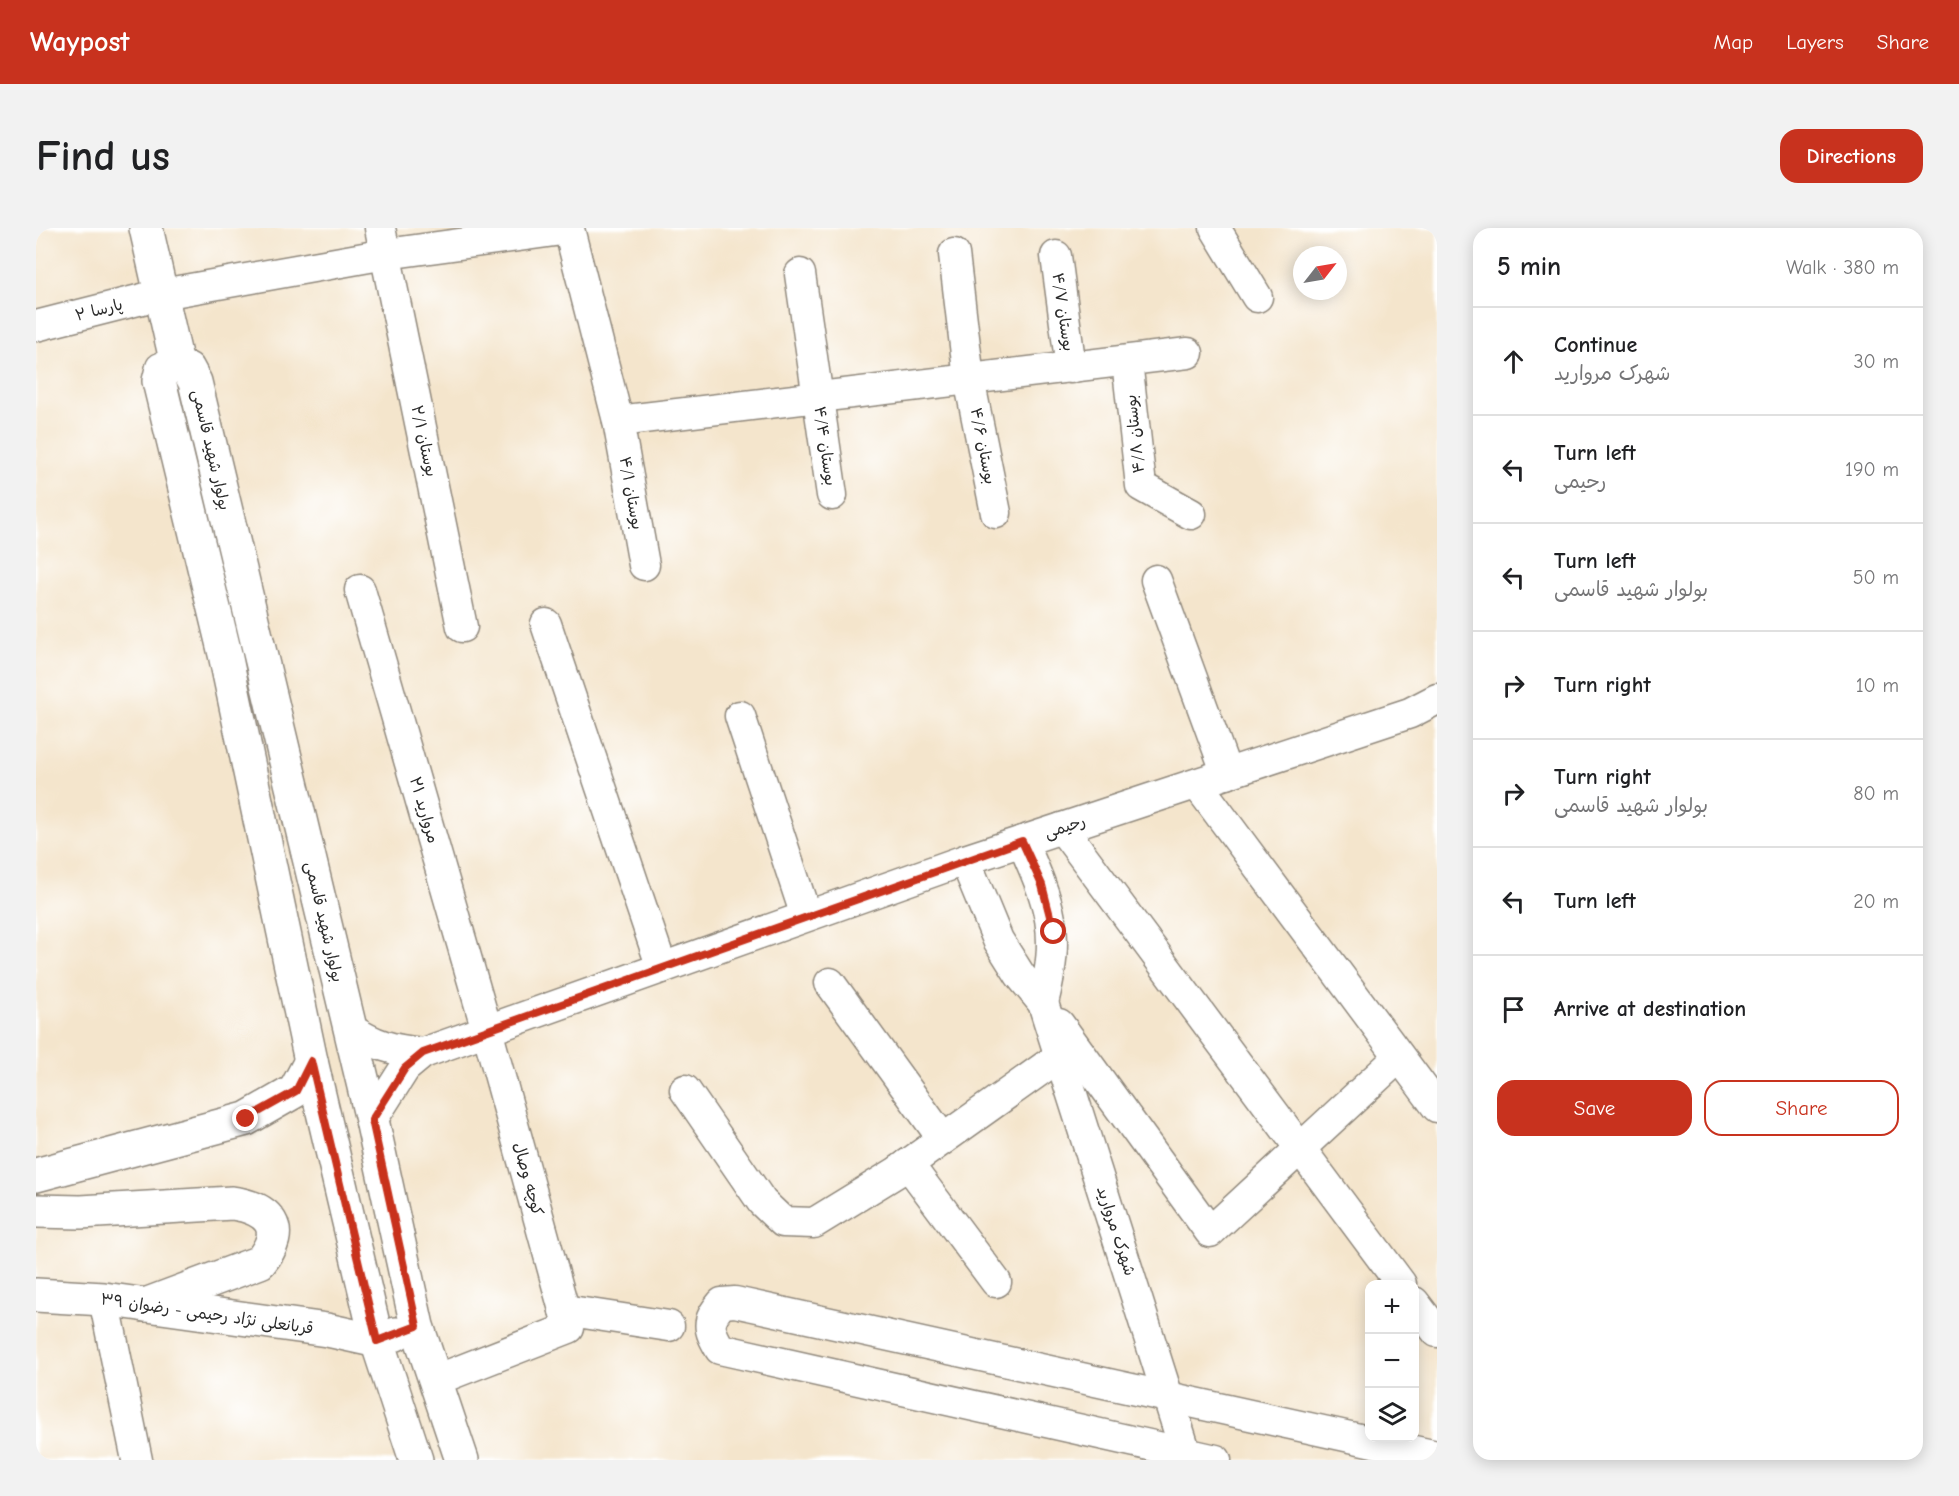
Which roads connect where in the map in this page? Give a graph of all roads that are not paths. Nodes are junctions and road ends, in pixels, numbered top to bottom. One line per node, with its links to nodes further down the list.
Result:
1 (146, 228): 7 (main road, بولوار شهید قاسمی)
2 (1215, 228): 8 (street)
3 (383, 241): 7 (street, پارسا ۲); 16 (street, بوستان ۴/۱); 24 (street, بوستان ۲/۱)
4 (954, 254): 14 (street, بوستان ۴/۶)
5 (1056, 256): 12 (street, بوستان ۴/۷)
6 (800, 274): 15 (street, بوستان ۴/۴)
7 (162, 294): 9 (street, پارسا ۲); 13 (main road, بولوار شهید قاسمی)
8 (1257, 297)
9 (36, 326)
10 (1188, 353): 11 (street)
11 (1127, 361): 12 (street); 19 (street, بوستان ۴/۸)
12 (1071, 368): 14 (street)
13 (177, 376): 36 (main road, بولوار شهید قاسمی); 41 (main road, بولوار شهید قاسمی)
14 (969, 379): 15 (street); 18 (street, بوستان ۴/۶)
15 (818, 397): 16 (street); 17 (street, بوستان ۴/۴)
16 (618, 421): 20 (street, بوستان ۴/۱)
17 (832, 495)
18 (996, 513)
19 (1191, 514)
20 (644, 565)
21 (1156, 580): 27 (street)
22 (360, 590): 37 (street, مروارید ۲۱)
23 (546, 624): 33 (street)
24 (462, 627)
25 (1437, 699): 27 (street, رحیمی)
26 (740, 716): 32 (street)
27 (1227, 774): 28 (street, رحیمی)
28 (1197, 784): 29 (street, رحیمی); 40 (street)
29 (1062, 828): 30 (street, رحیمی); 46 (street)
30 (1022, 841): 31 (street, رحیمی); 35 (street)
31 (965, 860): 32 (street, رحیمی); 35 (street, شهرک مروارید)
32 (806, 916): 33 (street, رحیمی)
33 (662, 968): 37 (street, رحیمی)
34 (830, 983): 45 (street)
35 (1043, 1003): 39 (street, شهرک مروارید); 46 (street)
36 (349, 1028): 38 (street, رحیمی); 44 (main road, بولوار شهید قاسمی)
37 (488, 1030): 38 (street, رحیمی); 56 (street, کوچه وصال)
38 (423, 1053): 44 (street, رحیمی)
39 (1060, 1056): 45 (street); 62 (street, شهرک مروارید)
40 (1399, 1057): 43 (street); 46 (street)
41 (311, 1061): 48 (main road); 60 (main road, بولوار شهید قاسمی)
42 (685, 1090): 47 (street)
43 (1437, 1107)
44 (372, 1120): 57 (main road, بولوار شهید قاسمی)
45 (943, 1140): 47 (street)
46 (1299, 1149): 50 (street)
47 (908, 1164): 51 (street)
48 (36, 1175)
49 (36, 1211): 54 (main road)
50 (1398, 1280)
51 (996, 1282)
52 (36, 1295): 53 (main road, قربانعلی نژاد رحیمی - رضوان ۳۹)
53 (104, 1299): 54 (main road, قربانعلی نژاد رحیمی - رضوان ۳۹); 65 (street)
54 (145, 1305): 60 (main road, قربانعلی نژاد رحیمی - رضوان ۳۹)
55 (1419, 1309): 59 (street)
56 (566, 1319): 58 (street); 61 (street)
57 (417, 1326): 60 (main road); 61 (main road, بولوار شهید قاسمی)
58 (669, 1326)
59 (1437, 1332)
60 (377, 1341): 66 (main road, بولوار شهید قاسمی)
61 (436, 1380): 67 (main road, بولوار شهید قاسمی)
62 (1168, 1397): 63 (street); 64 (street, شهرک مروارید); 64 (street)
63 (1437, 1456)
64 (1187, 1457): 68 (street)
65 (137, 1460)
66 (416, 1460)
67 (462, 1460)
68 (1216, 1460)

